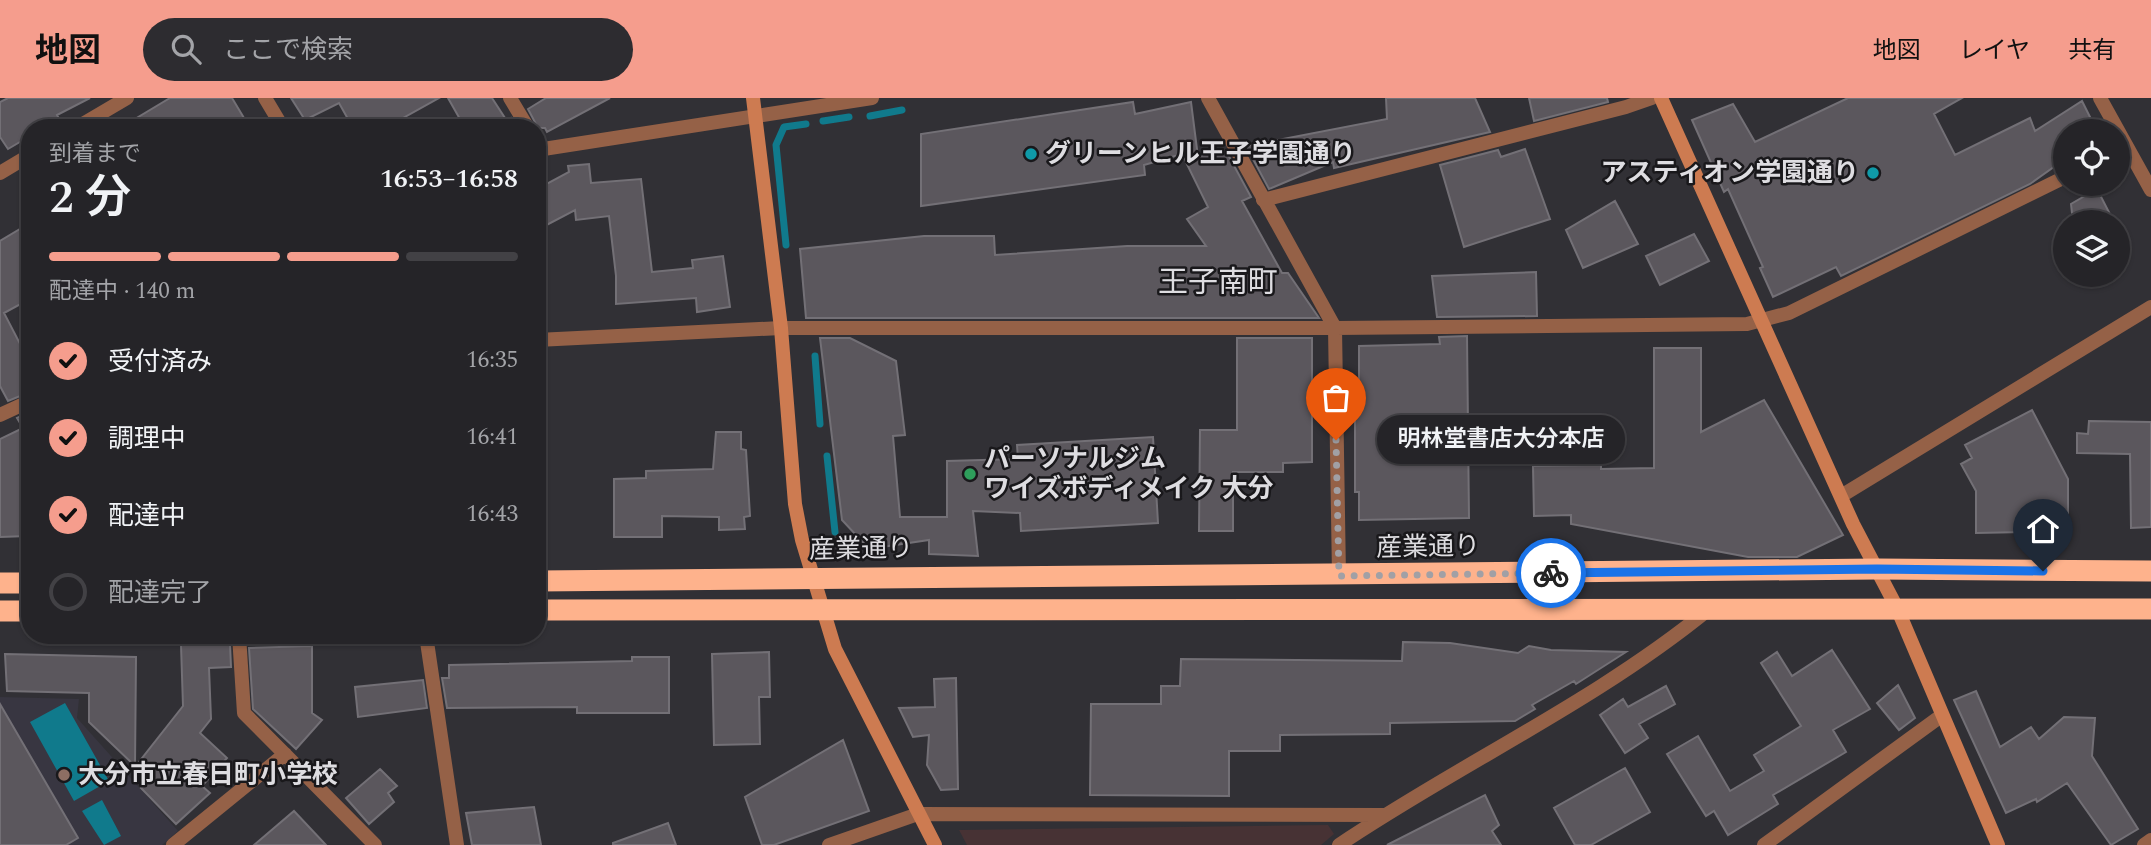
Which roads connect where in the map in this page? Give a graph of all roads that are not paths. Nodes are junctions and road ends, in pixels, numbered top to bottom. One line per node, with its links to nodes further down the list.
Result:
1 (127, 98): 11 (street)
2 (265, 98): 12 (street)
3 (510, 98): 13 (street)
4 (753, 98): 10 (street)
5 (872, 98): 10 (street)
6 (1209, 98): 21 (street)
7 (1652, 98): 21 (street)
8 (1661, 98): 23 (street)
9 (2100, 98): 14 (street)
10 (755, 116): 15 (street); 24 (street)
11 (91, 119)
12 (278, 119)
13 (523, 119)
14 (2109, 119)
15 (546, 146)
16 (21, 160): 18 (street)
17 (2130, 160): 20 (street)
18 (0, 173)
19 (2053, 183): 23 (street)
20 (2151, 190)
21 (1263, 200): 25 (street)
22 (2151, 307): 29 (street)
23 (1763, 321): 25 (street); 29 (street)
24 (781, 328): 25 (street); 26 (street); 33 (street)
25 (1335, 328): 32 (street)
26 (546, 340)
27 (21, 405): 28 (street)
28 (0, 415)
29 (1841, 496): 30 (street)
30 (1877, 569): 31 (highway, 産業通り); 32 (highway, 産業通り); 37 (street)
31 (2151, 571)
32 (1339, 576): 33 (highway, 産業通り)
33 (813, 578): 34 (highway, 産業通り); 38 (street)
34 (546, 582)
35 (0, 583): 36 (highway)
36 (21, 583)
37 (1897, 608): 39 (highway); 40 (highway); 46 (street)
38 (822, 609): 39 (highway); 41 (highway); 48 (street)
39 (1709, 609): 49 (street)
40 (2151, 609)
41 (546, 610)
42 (0, 611): 43 (highway)
43 (21, 611)
44 (240, 644): 47 (street)
45 (427, 644): 53 (street)
46 (1941, 716): 57 (street); 58 (street)
47 (285, 754): 51 (street); 52 (street)
48 (918, 814): 49 (street); 54 (street); 55 (street)
49 (1384, 814): 56 (street)
50 (2151, 840): 59 (street)
51 (173, 845)
52 (375, 845)
53 (457, 845)
54 (829, 845)
55 (934, 845)
56 (1339, 845)
57 (1764, 845)
58 (1998, 845)
59 (2144, 845)

